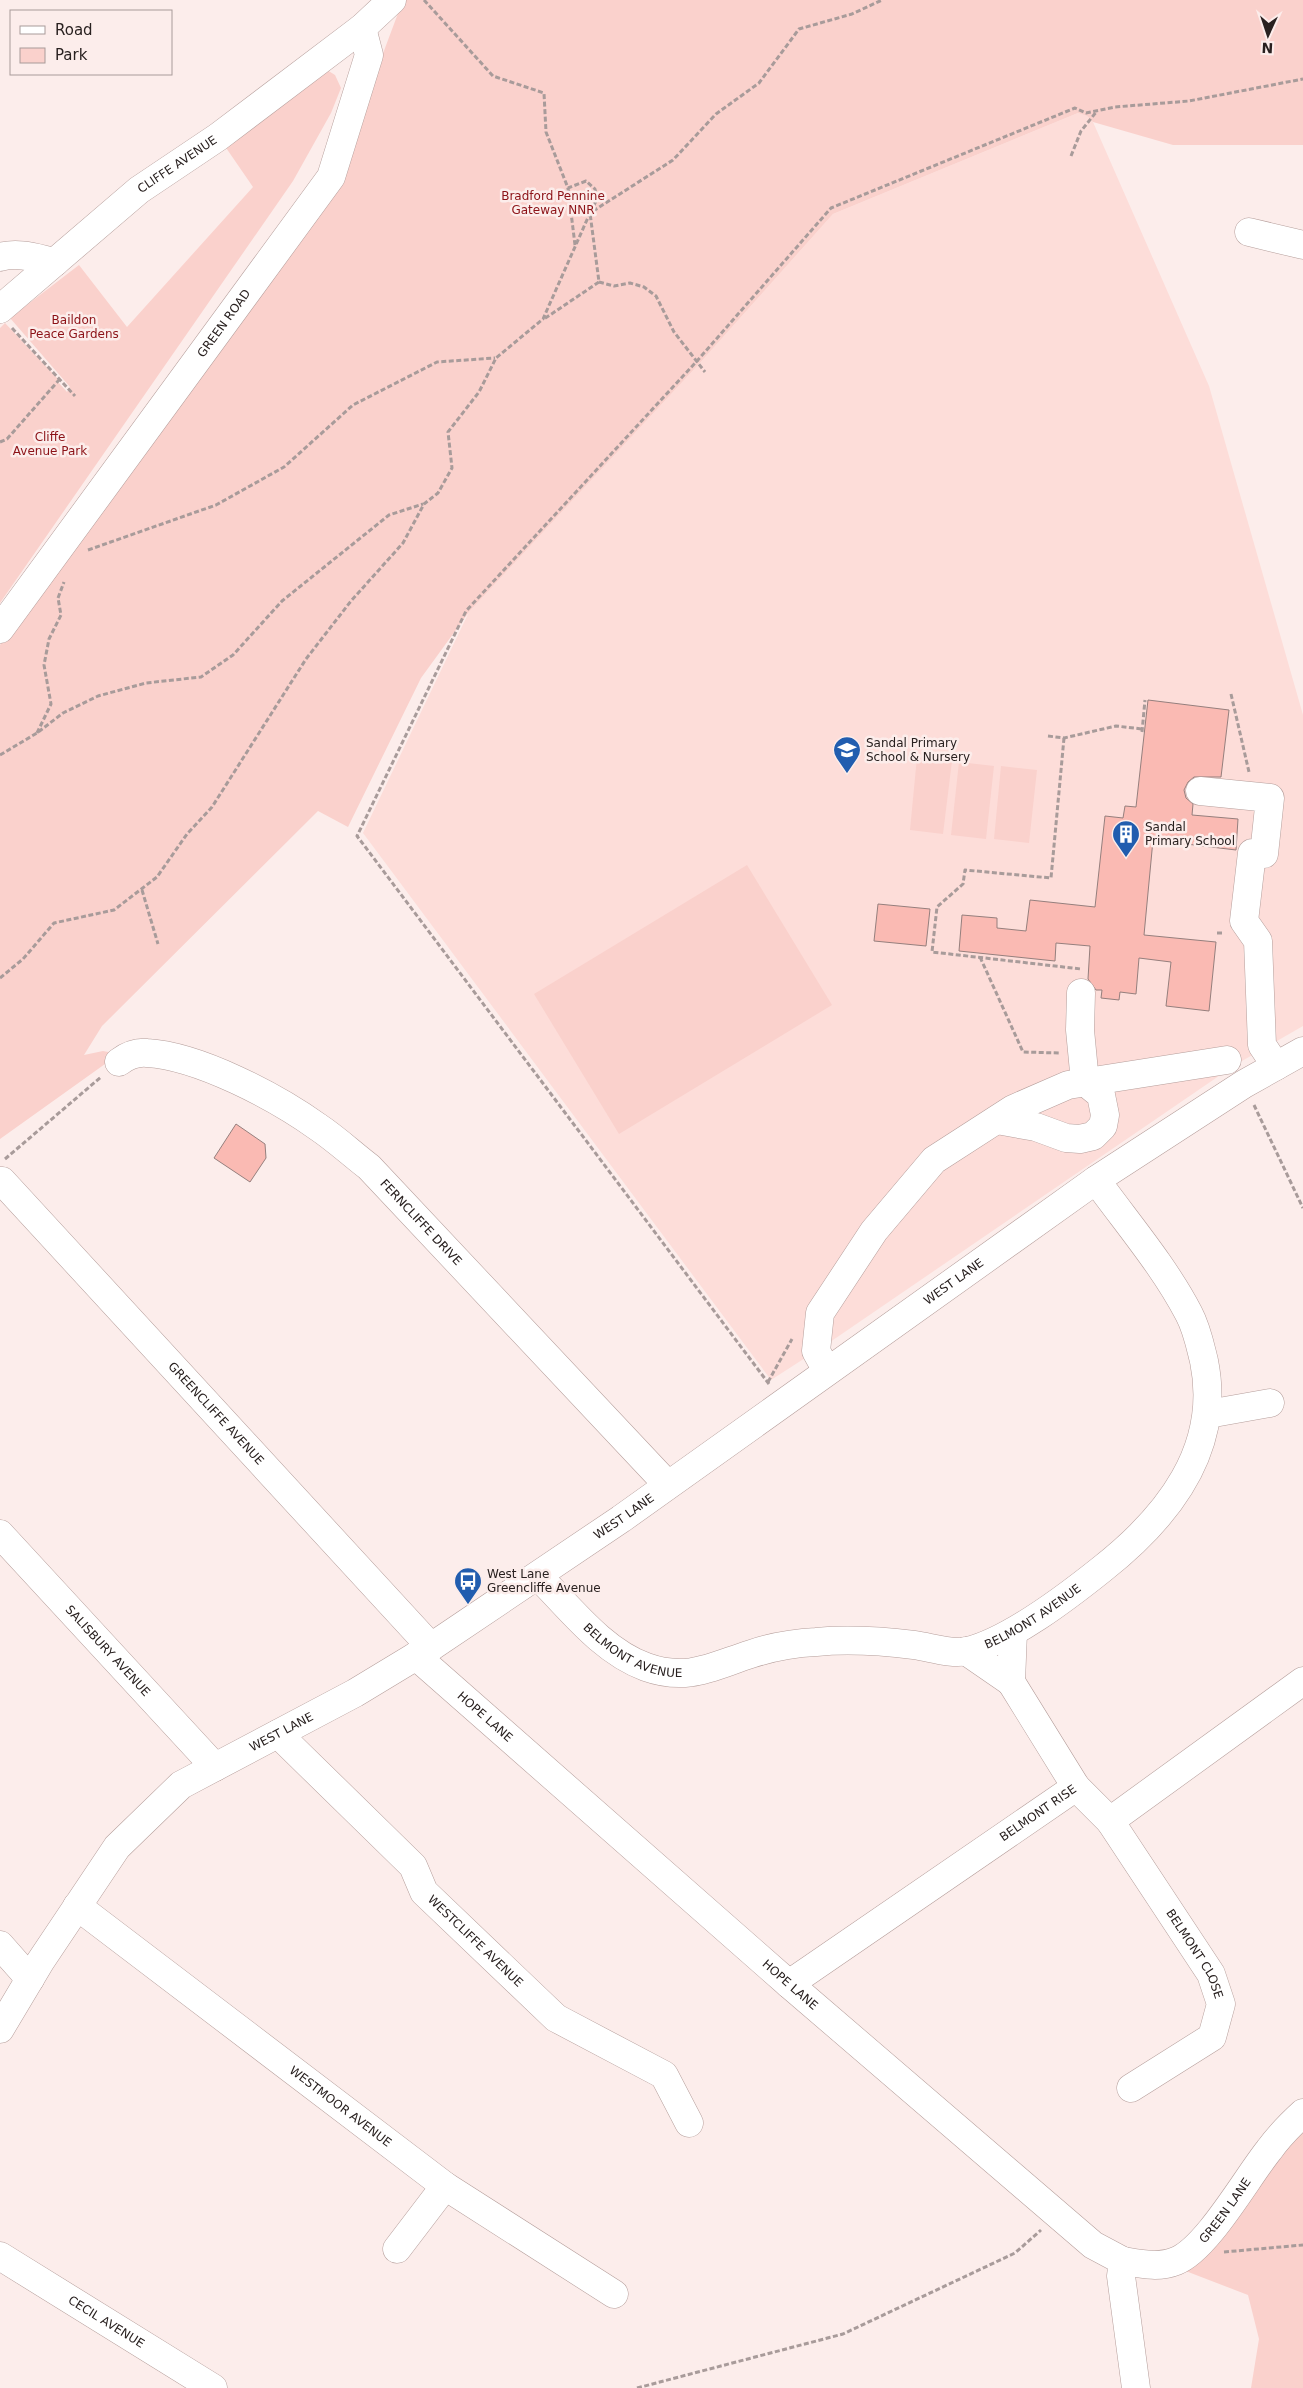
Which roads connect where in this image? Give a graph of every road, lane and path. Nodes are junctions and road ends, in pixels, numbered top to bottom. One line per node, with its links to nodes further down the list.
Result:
1 (392, 0): 4 (street)
2 (424, 0): 8 (path)
3 (882, 0): 9 (path)
4 (362, 28): 14 (street, CLIFFE AVENUE); 25 (street, GREEN ROAD)
5 (1303, 79): 6 (path)
6 (1097, 111): 7 (path); 19 (path)
7 (1071, 156)
8 (568, 188): 9 (path); 12 (path)
9 (590, 214): 12 (path); 15 (path)
10 (1249, 232): 11 (street)
11 (1303, 245)
12 (576, 246): 17 (path)
13 (0, 257): 14 (street)
14 (55, 262): 16 (street, CLIFFE AVENUE)
15 (599, 282): 17 (path); 19 (path)
16 (3, 315): 21 (path)
17 (543, 319): 18 (path)
18 (496, 358): 24 (path); 25 (path)
19 (696, 361): 20 (path); 52 (path)
20 (705, 372)
21 (59, 380): 22 (path); 23 (path)
22 (75, 396)
23 (0, 442)
24 (424, 504): 29 (path); 35 (path)
25 (51, 557): 26 (street, GREEN ROAD); 29 (path)
26 (0, 629)
27 (1230, 694): 34 (path)
28 (1145, 700): 31 (path)
29 (36, 733): 32 (path)
30 (1048, 736): 31 (path)
31 (1064, 738): 37 (path)
32 (0, 755)
33 (1200, 792): 34 (street)
34 (1256, 797): 44 (street)
35 (142, 890): 36 (path); 38 (path)
36 (158, 944)
37 (980, 957): 39 (path); 41 (path)
38 (0, 978)
39 (1081, 992): 45 (street)
40 (1303, 1051): 44 (street, WEST LANE)
41 (1062, 1053)
42 (1227, 1060): 45 (street)
43 (119, 1062): 48 (path); 55 (street, FERNCLIFFE DRIVE)
44 (1276, 1066): 46 (street, WEST LANE)
45 (1085, 1082): 47 (street); 47 (street)
46 (1244, 1084): 49 (street, WEST LANE); 50 (path)
47 (997, 1120): 51 (street)
48 (1, 1172): 60 (street, GREENCLIFFE AVENUE)
49 (1096, 1180): 51 (street, WEST LANE); 54 (street, BELMONT AVENUE)
50 (1303, 1208)
51 (826, 1371): 52 (street, WEST LANE)
52 (784, 1402): 55 (street, WEST LANE)
53 (1270, 1403): 54 (street)
54 (1208, 1414): 58 (street, BELMONT AVENUE)
55 (667, 1484): 57 (street, WEST LANE)
56 (0, 1534): 64 (street, SALISBURY AVENUE)
57 (538, 1576): 59 (street, BELMONT AVENUE); 60 (street, WEST LANE)
58 (1013, 1632): 59 (street, BELMONT AVENUE); 62 (street)
59 (966, 1651): 62 (street)
60 (423, 1652): 63 (street, WEST LANE); 70 (street, HOPE LANE)
61 (1303, 1681): 66 (street)
62 (1011, 1682): 65 (street)
63 (278, 1734): 64 (street, WEST LANE); 74 (street, WESTCLIFFE AVENUE)
64 (215, 1767): 67 (street, WEST LANE)
65 (1076, 1787): 66 (street, BELMONT RISE); 70 (street, BELMONT RISE)
66 (1110, 1821): 72 (street, BELMONT CLOSE)
67 (77, 1906): 69 (street, WEST LANE); 75 (street, WESTMOOR AVENUE)
68 (0, 1945): 69 (street)
69 (30, 1979): 71 (street, WEST LANE)
70 (789, 1984): 76 (street, HOPE LANE)
71 (0, 2029)
72 (1131, 2088)
73 (1303, 2113): 79 (street, GREEN LANE)
74 (689, 2124)
75 (445, 2186): 78 (street); 82 (street, WESTMOOR AVENUE)
76 (1058, 2214): 81 (street, HOPE LANE); 84 (path)
77 (1303, 2245): 79 (path)
78 (397, 2249)
79 (1186, 2255): 81 (street, GREEN LANE)
80 (0, 2256): 83 (street, CECIL AVENUE)
81 (1123, 2261): 85 (street)
82 (614, 2294)
83 (213, 2388)
84 (637, 2388)
85 (1136, 2388)

